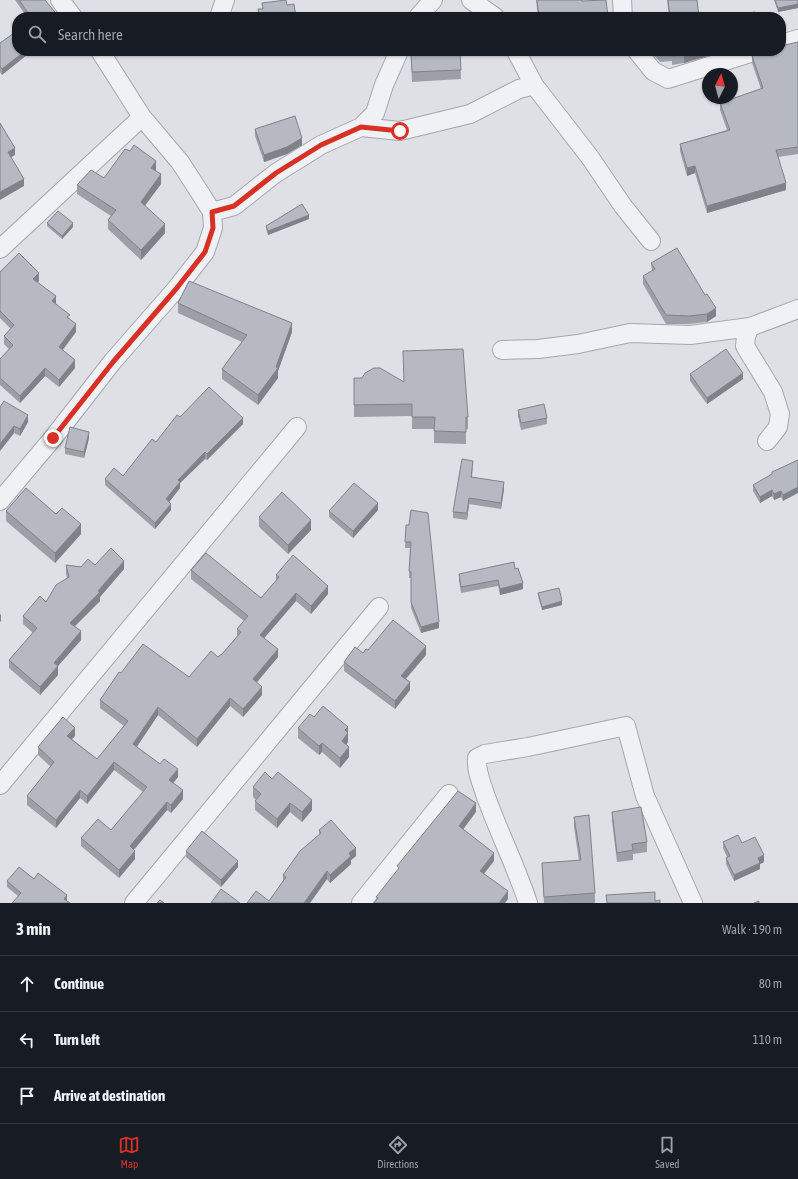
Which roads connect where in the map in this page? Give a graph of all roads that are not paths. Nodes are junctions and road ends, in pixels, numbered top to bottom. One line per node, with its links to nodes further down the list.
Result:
1 (60, 0): 6 (street)
2 (225, 0): 7 (street)
3 (432, 0): 8 (street)
4 (471, 0): 9 (street)
5 (622, 0): 10 (street)
6 (69, 12)
7 (221, 12)
8 (422, 12)
9 (488, 12)
10 (623, 12)
11 (798, 39): 12 (street)
12 (786, 43)
13 (103, 56): 19 (street)
14 (397, 56): 20 (street)
15 (519, 56): 18 (street)
16 (641, 56): 17 (street)
17 (741, 56)
18 (534, 85): 20 (street); 22 (street)
19 (142, 117): 21 (street); 23 (street)
20 (361, 127): 21 (street)
21 (212, 212): 29 (street)
22 (651, 241)
23 (0, 248)
24 (798, 309): 25 (street)
25 (750, 327): 26 (street); 28 (street)
26 (502, 350)
27 (297, 427): 31 (street)
28 (767, 441)
29 (0, 501)
30 (379, 607): 33 (street)
31 (0, 785)
32 (450, 794): 34 (street)
33 (134, 903)
34 (361, 903)
35 (528, 903): 36 (street)
36 (693, 903)

